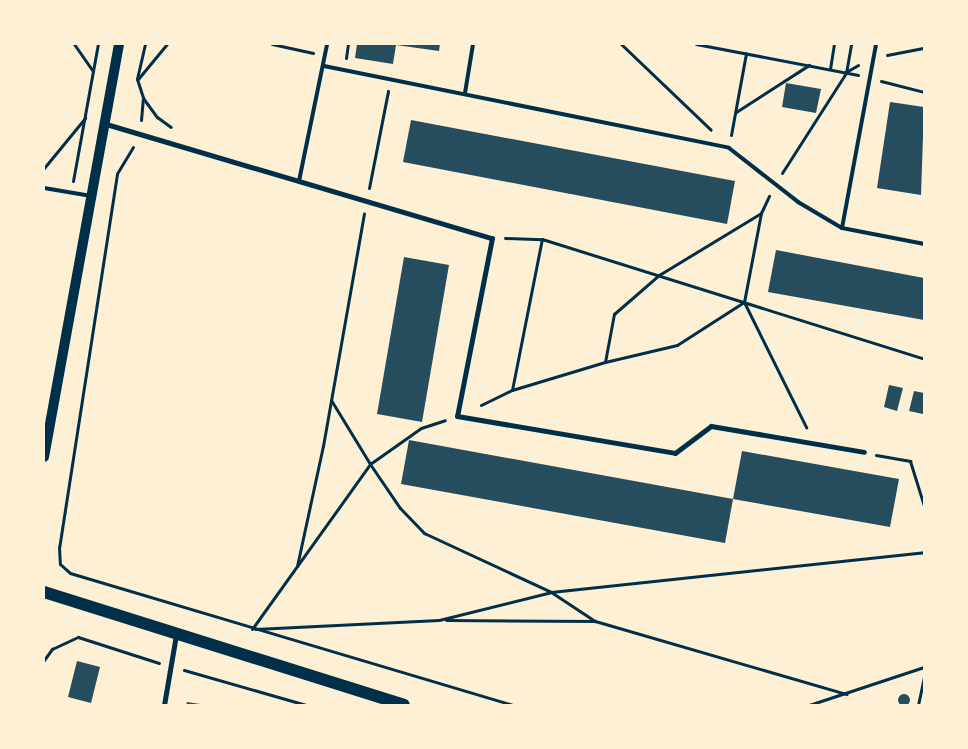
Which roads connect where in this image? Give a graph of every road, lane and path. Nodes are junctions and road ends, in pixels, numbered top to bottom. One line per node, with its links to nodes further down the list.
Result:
1 (74, 44): 18 (path)
2 (98, 44): 29 (path)
3 (120, 44): 30 (main road)
4 (145, 44): 25 (path)
5 (167, 44): 25 (path)
6 (272, 44): 15 (path)
7 (327, 44): 20 (lane)
8 (348, 44): 17 (path)
9 (473, 44): 27 (lane)
10 (621, 44): 32 (path)
11 (696, 44): 16 (path)
12 (834, 44): 21 (path)
13 (851, 44): 22 (path)
14 (876, 44): 24 (lane)
15 (311, 53)
16 (746, 53): 19 (path); 28 (path)
17 (346, 58)
18 (88, 64)
19 (809, 65): 21 (path); 28 (path)
20 (324, 66): 23 (lane); 36 (lane)
21 (830, 69): 22 (path)
22 (846, 72): 24 (path); 37 (path)
23 (391, 78): 27 (lane); 40 (path)
24 (870, 78): 26 (path); 42 (lane)
25 (137, 79): 31 (path)
26 (924, 92)
27 (465, 93): 32 (lane)
28 (736, 112): 32 (path)
29 (86, 118): 33 (path); 34 (path)
30 (106, 124): 36 (street); 39 (main road)
31 (174, 129)
32 (729, 148): 37 (lane)
33 (44, 168)
34 (75, 173)
35 (117, 174): 64 (path)
36 (299, 181): 40 (street)
37 (775, 183): 41 (path); 42 (lane)
38 (44, 188): 39 (lane)
39 (93, 196): 55 (main road)
40 (366, 201): 43 (street); 51 (path)
41 (761, 213): 46 (path); 47 (path)
42 (842, 228): 45 (lane)
43 (492, 238): 44 (path); 52 (street)
44 (542, 239): 46 (path); 50 (path)
45 (924, 244)
46 (660, 275): 47 (path); 49 (path)
47 (744, 302): 48 (path); 49 (path); 53 (path)
48 (924, 359)
49 (605, 362): 50 (path)
50 (512, 390): 52 (path)
51 (331, 400): 56 (path); 59 (path)
52 (457, 416): 53 (street); 56 (path)
53 (814, 444): 54 (street)
54 (864, 452): 57 (path)
55 (44, 457)
56 (370, 464): 59 (path); 61 (path)
57 (924, 506)
58 (924, 552): 61 (path)
59 (296, 568): 64 (path)
60 (44, 592): 65 (main road)
61 (551, 592): 62 (path); 63 (path)
62 (439, 620): 63 (path); 64 (path)
63 (595, 621): 70 (path)
64 (252, 629): 74 (path)
65 (176, 635): 67 (street); 73 (main road)
66 (44, 660): 67 (path)
67 (170, 666): 71 (street); 72 (path)
68 (924, 667): 70 (path)
69 (924, 676): 76 (path)
70 (847, 694): 75 (path)
71 (164, 705)
72 (306, 705)
73 (404, 705)
74 (512, 705)
75 (810, 705)
76 (918, 705)

